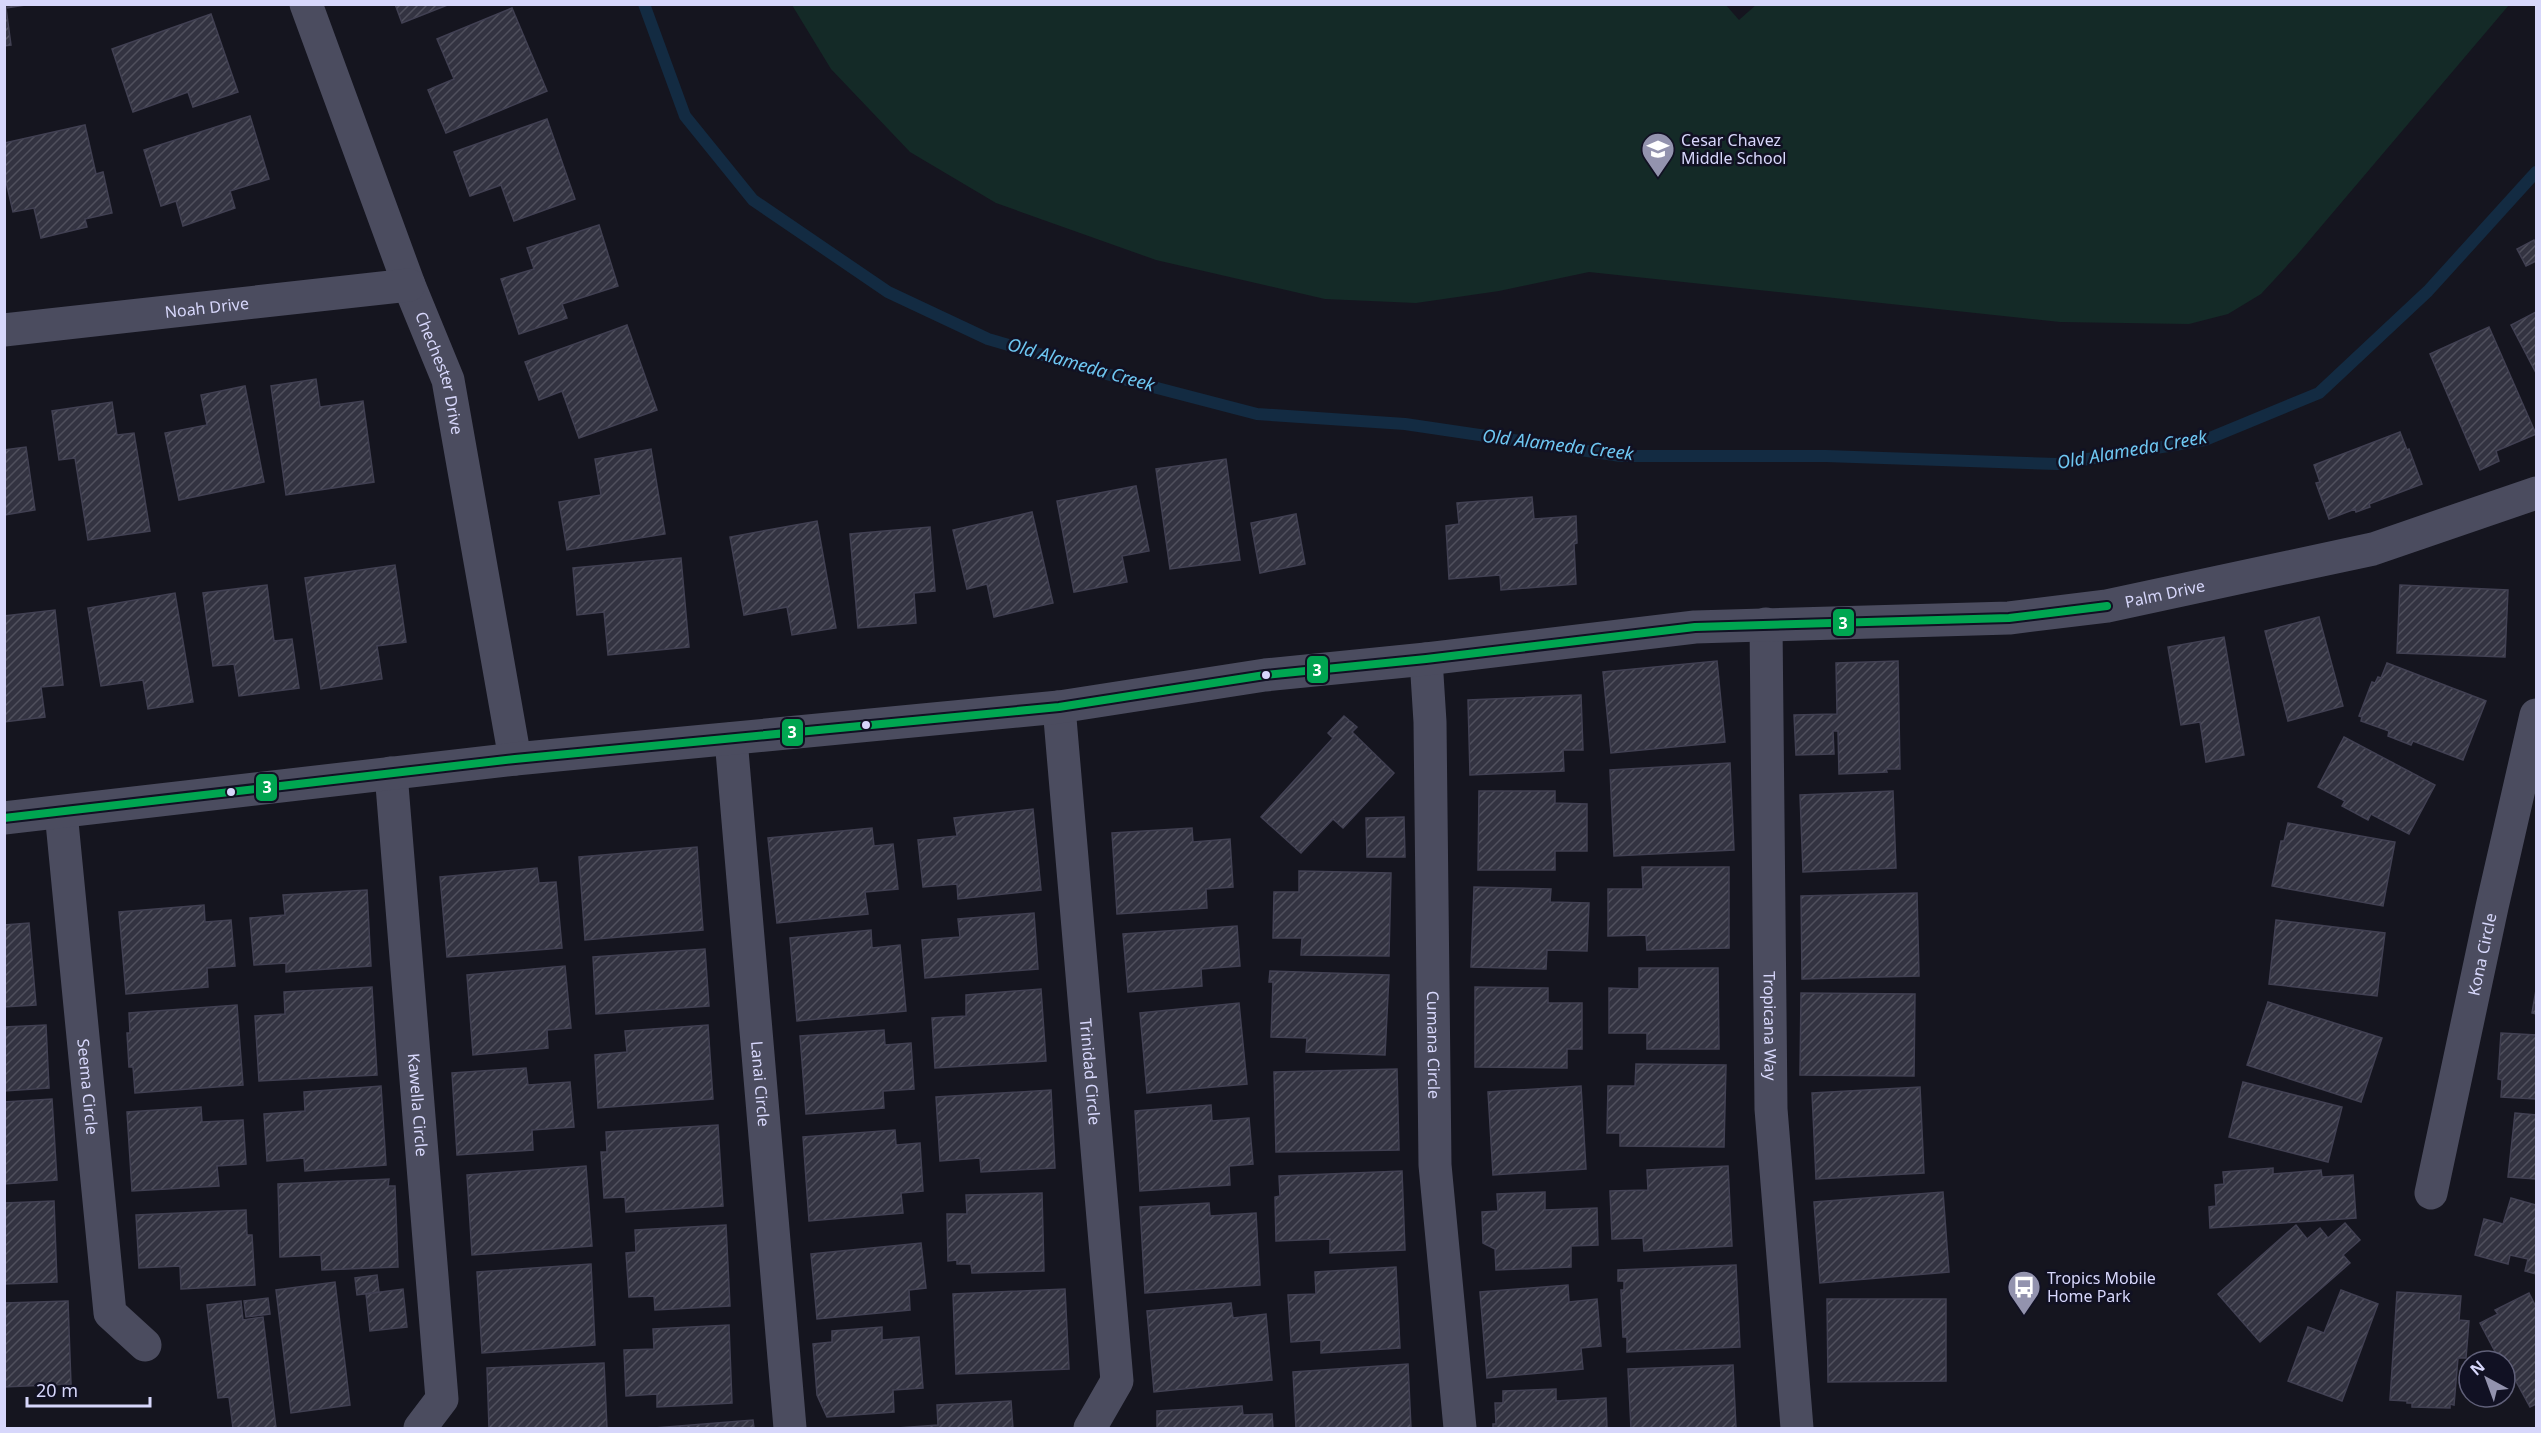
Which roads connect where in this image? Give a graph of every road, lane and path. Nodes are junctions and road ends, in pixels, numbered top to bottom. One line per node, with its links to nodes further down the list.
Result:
1 (306, 4): 2 (street, Chechester Drive)
2 (409, 285): 3 (street, Noah Drive); 10 (street, Chechester Drive)
3 (4, 330)
4 (2534, 500): 5 (street, Palm Drive)
5 (1766, 624): 6 (street, Palm Drive); 20 (street, Tropicana Way)
6 (1426, 659): 7 (street, Palm Drive); 19 (street, Cumana Circle)
7 (1059, 707): 9 (street, Palm Drive); 18 (street, Trinidad Circle)
8 (2536, 715): 14 (street, Kona Circle)
9 (731, 738): 10 (street, Palm Drive); 17 (street, Lanai Circle)
10 (516, 759): 11 (street, Palm Drive)
11 (391, 773): 12 (street, Palm Drive); 16 (street, Kawella Circle)
12 (60, 812): 13 (street, Palm Drive); 15 (street, Seema Circle)
13 (4, 818)
14 (2431, 1193)
15 (145, 1345)
16 (420, 1428)
17 (790, 1428)
18 (1090, 1428)
19 (1460, 1428)
20 (1797, 1428)

